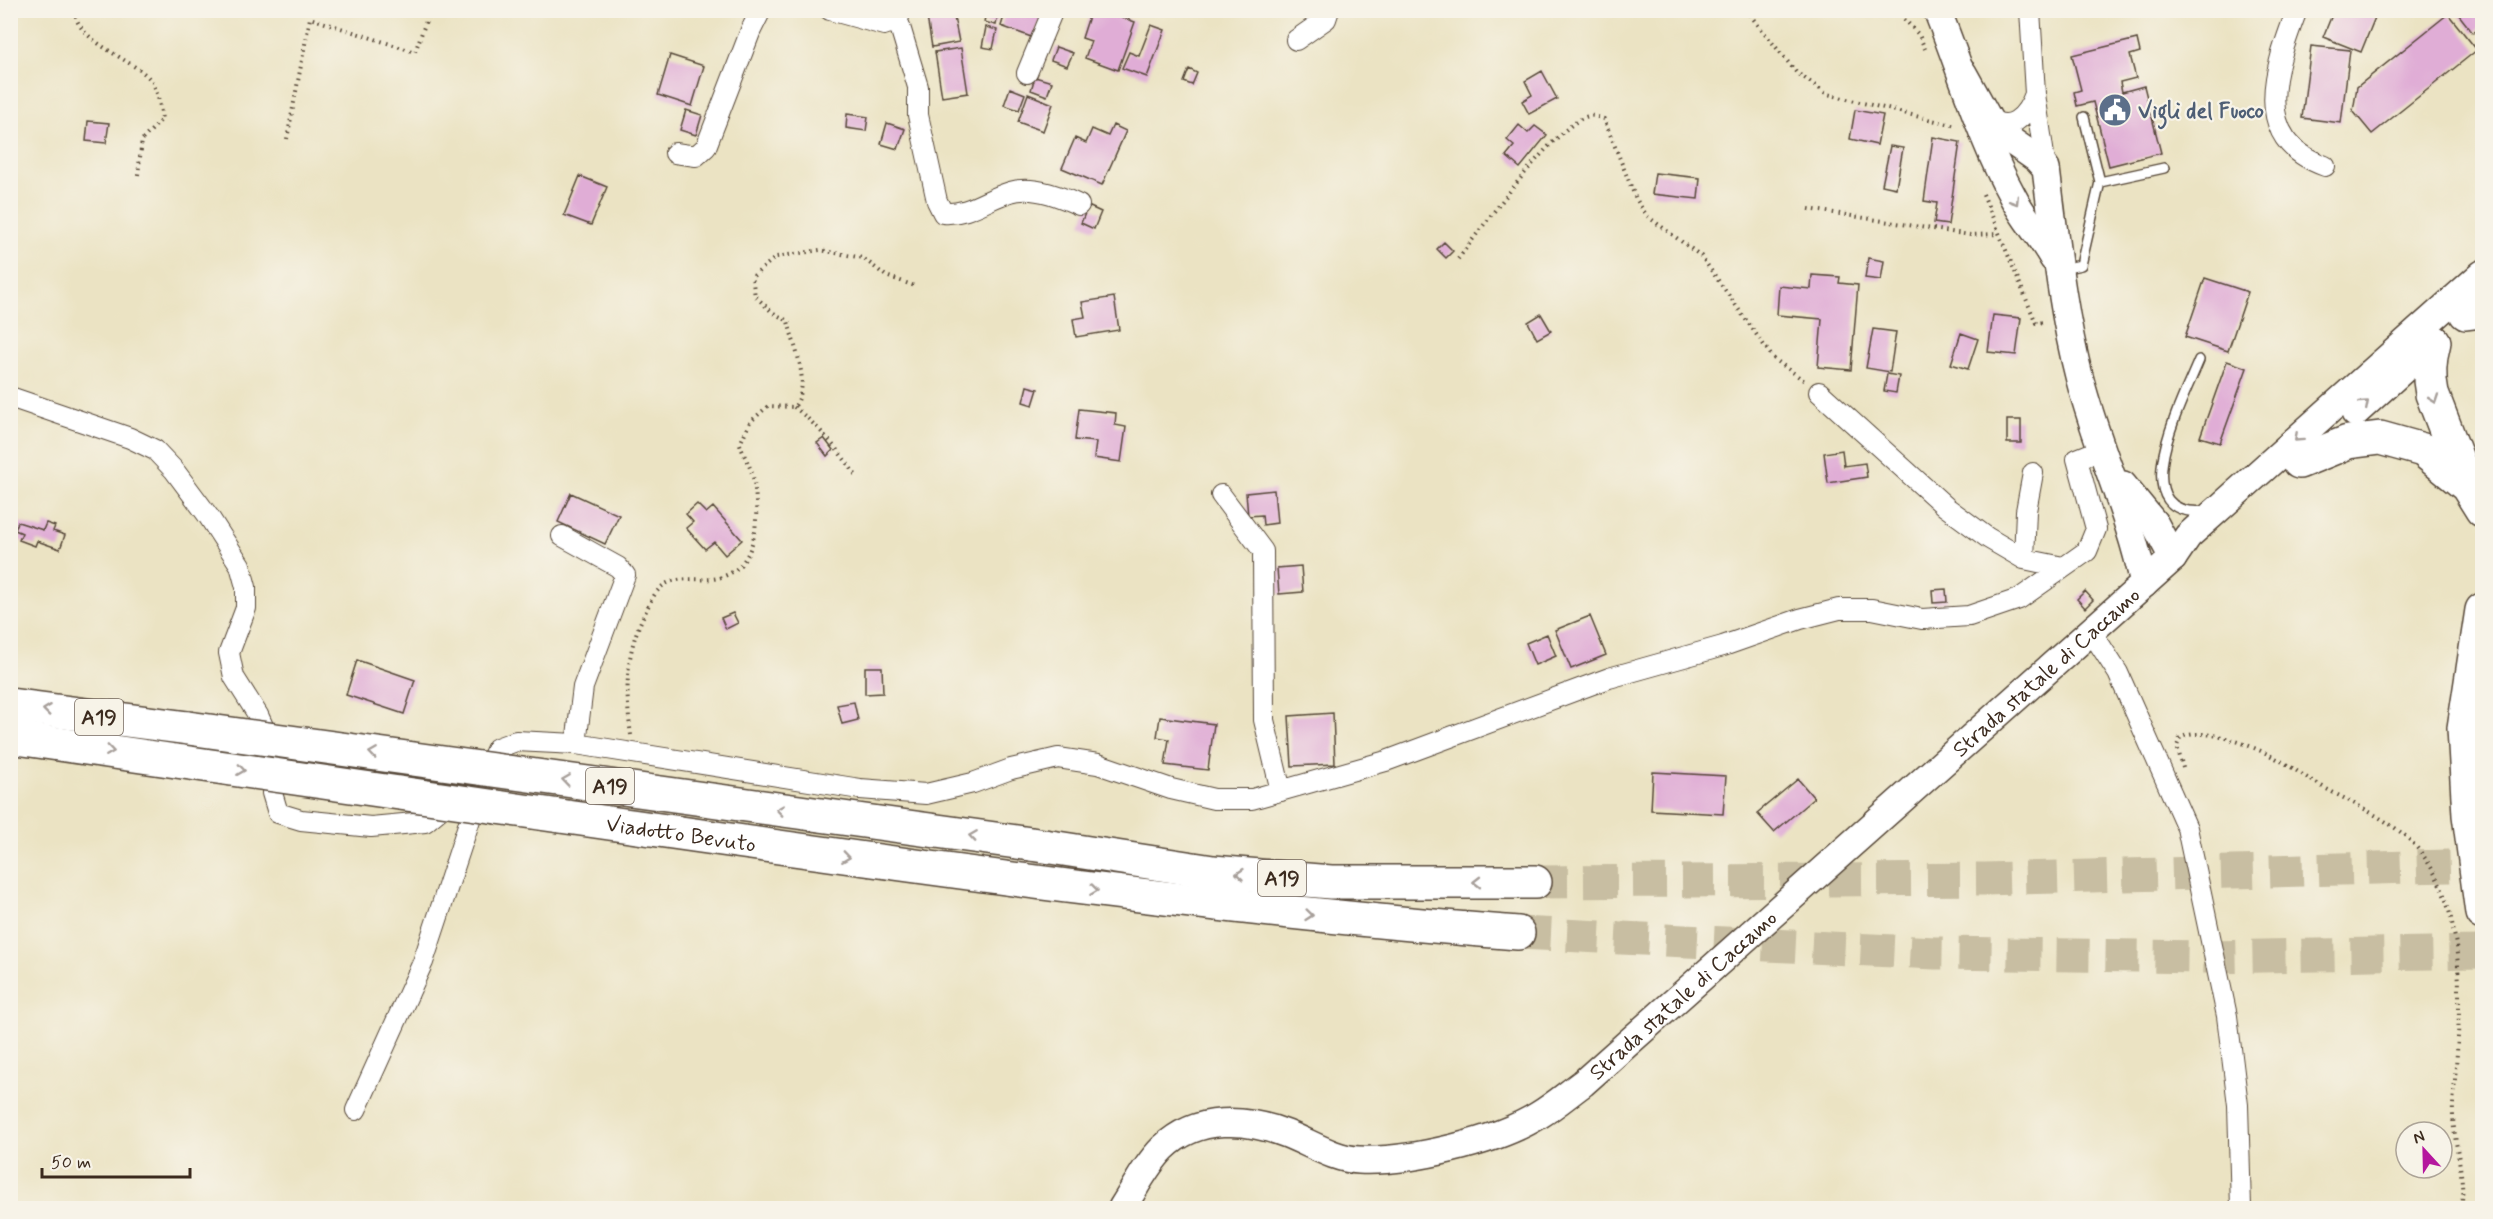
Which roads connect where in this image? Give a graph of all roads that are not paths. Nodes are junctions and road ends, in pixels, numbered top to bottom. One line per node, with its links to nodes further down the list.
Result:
1 (761, 10): 16 (street)
2 (830, 10): 8 (street)
3 (1053, 10): 10 (street)
4 (1329, 10): 9 (street)
5 (1937, 10): 11 (main road)
6 (2030, 10): 12 (street)
7 (2297, 10): 17 (street)
8 (899, 15): 21 (street)
9 (1296, 40)
10 (1027, 73)
11 (1963, 73): 13 (main road); 15 (main road)
12 (2035, 94): 13 (street); 19 (street)
13 (1983, 111): 19 (main road)
14 (2084, 117): 20 (lane)
15 (1989, 148): 19 (main road); 22 (main road, one-way to 22)
16 (675, 153)
17 (2325, 166)
18 (2164, 168): 20 (lane)
19 (2046, 169): 22 (main road)
20 (2100, 182): 22 (lane)
21 (1079, 205)
22 (2058, 270): 29 (main road)
23 (2482, 274): 25 (main road, Strada statale di Caccamo)
24 (2482, 285): 25 (main road)
25 (2455, 319): 30 (main road, Strada statale di Caccamo, one-way to 25); 33 (highway, one-way to 33); 34 (main road, Strada statale di Caccamo, one-way to 34)
26 (2199, 360): 34 (lane)
27 (1818, 392): 40 (street)
28 (10, 397): 49 (street)
29 (2106, 458): 35 (main road); 38 (main road); 41 (street)
30 (2299, 462): 33 (highway); 39 (main road, Strada statale di Caccamo)
31 (2032, 473): 40 (street)
32 (1221, 495): 50 (street)
33 (2475, 498)
34 (2218, 510): 37 (main road, Strada statale di Caccamo)
35 (2155, 524): 37 (main road); 39 (main road)
36 (562, 536): 48 (street)
37 (2188, 536): 39 (main road, Strada statale di Caccamo)
38 (2136, 543): 39 (main road); 42 (main road)
39 (2173, 558): 42 (main road, Strada statale di Caccamo)
40 (2024, 559): 41 (street)
41 (2063, 567): 50 (street)
42 (2144, 584): 44 (main road, Strada statale di Caccamo)
43 (2482, 610): 45 (highway)
44 (2091, 631): 55 (main road, Strada statale di Caccamo); 56 (street)
45 (2479, 645): 52 (highway)
46 (10, 705): 51 (highway, Viadotto Bevuto / A19, one-way to 46, bridge)
47 (10, 737): 53 (highway, Viadotto Bevuto / A19, one-way to 53, bridge)
48 (576, 744): 49 (street); 50 (street)
49 (486, 771): 54 (street)
50 (1281, 791)
51 (1535, 882)
52 (2482, 913)
53 (1518, 933)
54 (356, 1110)
55 (1122, 1209)
56 (2241, 1209)

